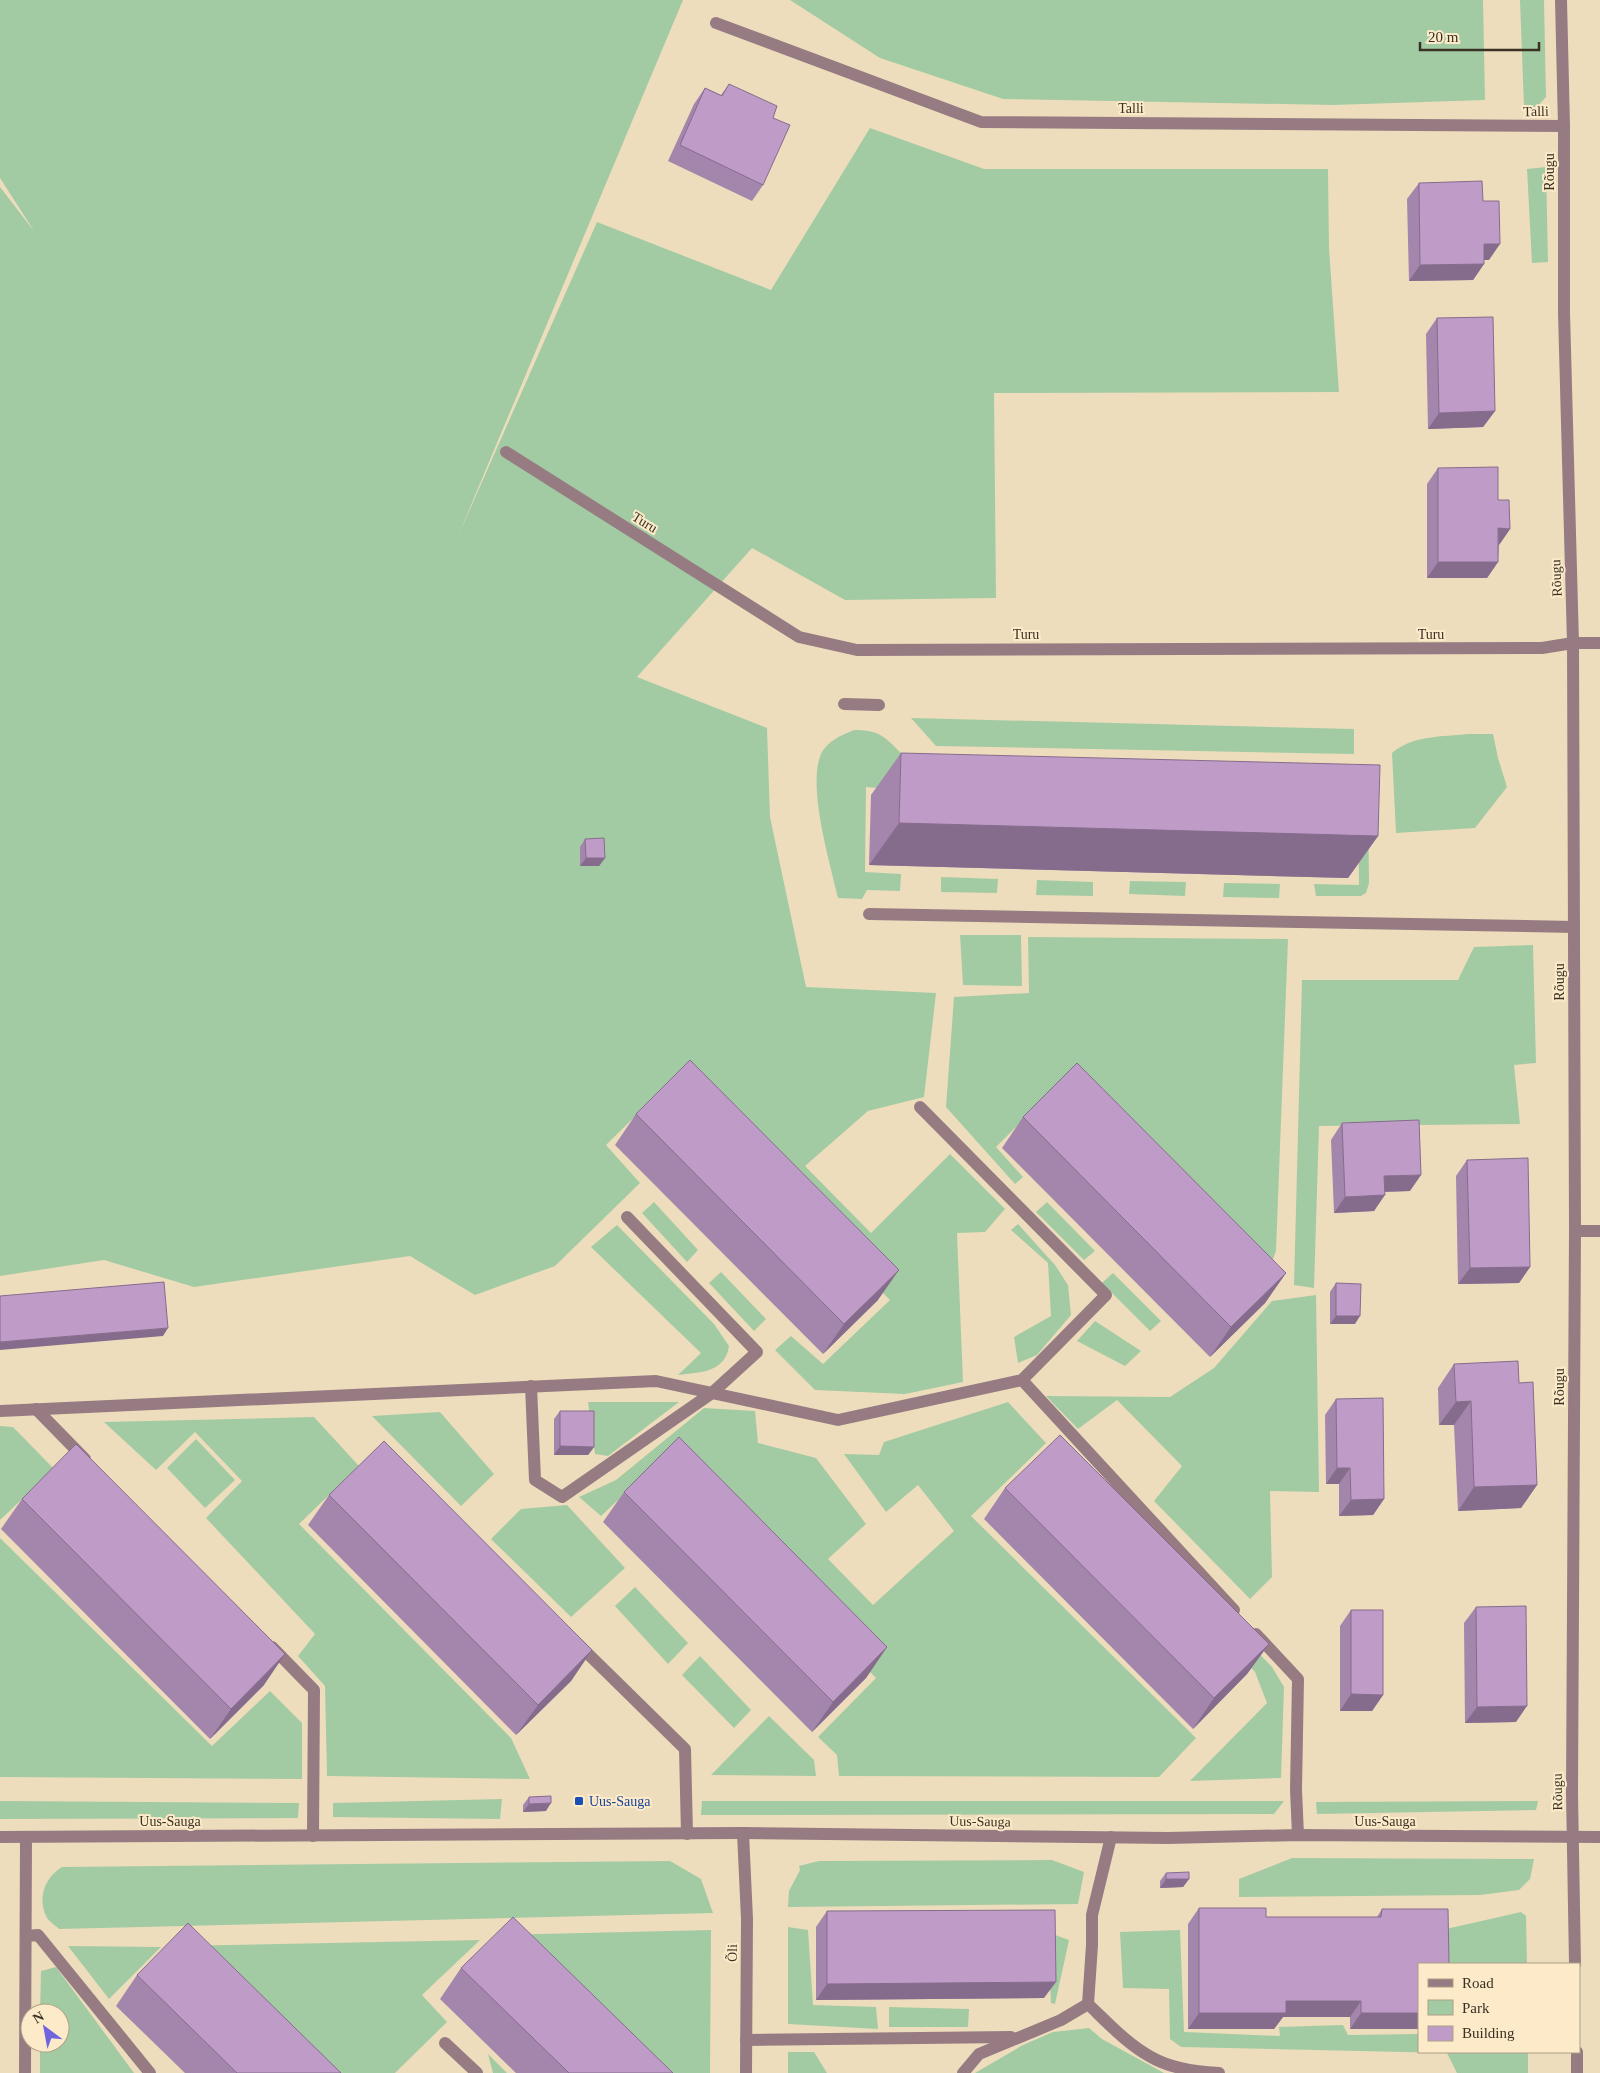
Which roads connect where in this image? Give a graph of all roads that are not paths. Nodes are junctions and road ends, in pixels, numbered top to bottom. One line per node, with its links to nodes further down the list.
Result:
1 (1561, 0): 3 (street, Rõugu)
2 (716, 23): 3 (street, Talli)
3 (1564, 126): 5 (street, Rõugu)
4 (506, 452): 5 (street, Turu)
5 (1573, 643): 6 (street, Turu); 10 (street, Rõugu)
6 (1600, 643)
7 (844, 704): 8 (street)
8 (879, 705)
9 (869, 914): 10 (street)
10 (1574, 926): 13 (street, Rõugu)
11 (920, 1107): 15 (street)
12 (627, 1217): 17 (street)
13 (1575, 1231): 14 (street); 30 (street, Rõugu)
14 (1600, 1231)
15 (1022, 1380): 17 (street); 25 (street)
16 (531, 1386): 17 (street); 17 (street); 18 (street)
17 (712, 1393)
18 (36, 1409): 19 (street); 20 (street)
19 (0, 1411)
20 (96, 1469)
21 (569, 1636): 24 (street)
22 (261, 1637): 26 (street)
23 (743, 1833): 24 (street, Uus-Sauga); 29 (street, Uus-Sauga); 36 (street, Õli)
24 (687, 1834): 26 (street, Uus-Sauga)
25 (1298, 1835): 29 (street, Uus-Sauga); 30 (street, Uus-Sauga)
26 (313, 1836): 28 (street, Uus-Sauga)
27 (0, 1837): 28 (street, Uus-Sauga)
28 (26, 1837): 32 (street)
29 (1111, 1837): 34 (street)
30 (1573, 1837): 31 (street, Uus-Sauga); 33 (street, Rõugu)
31 (1600, 1837)
32 (26, 1936): 39 (street); 40 (street)
33 (1575, 1963)
34 (1088, 2004): 35 (street); 44 (street)
35 (1018, 2037): 36 (street); 43 (street)
36 (746, 2040): 42 (street, Õli)
37 (445, 2042): 41 (street)
38 (1577, 2053): 45 (street)
39 (25, 2073)
40 (150, 2073)
41 (477, 2073)
42 (746, 2073)
43 (963, 2073)
44 (1219, 2073)
45 (1577, 2073)

